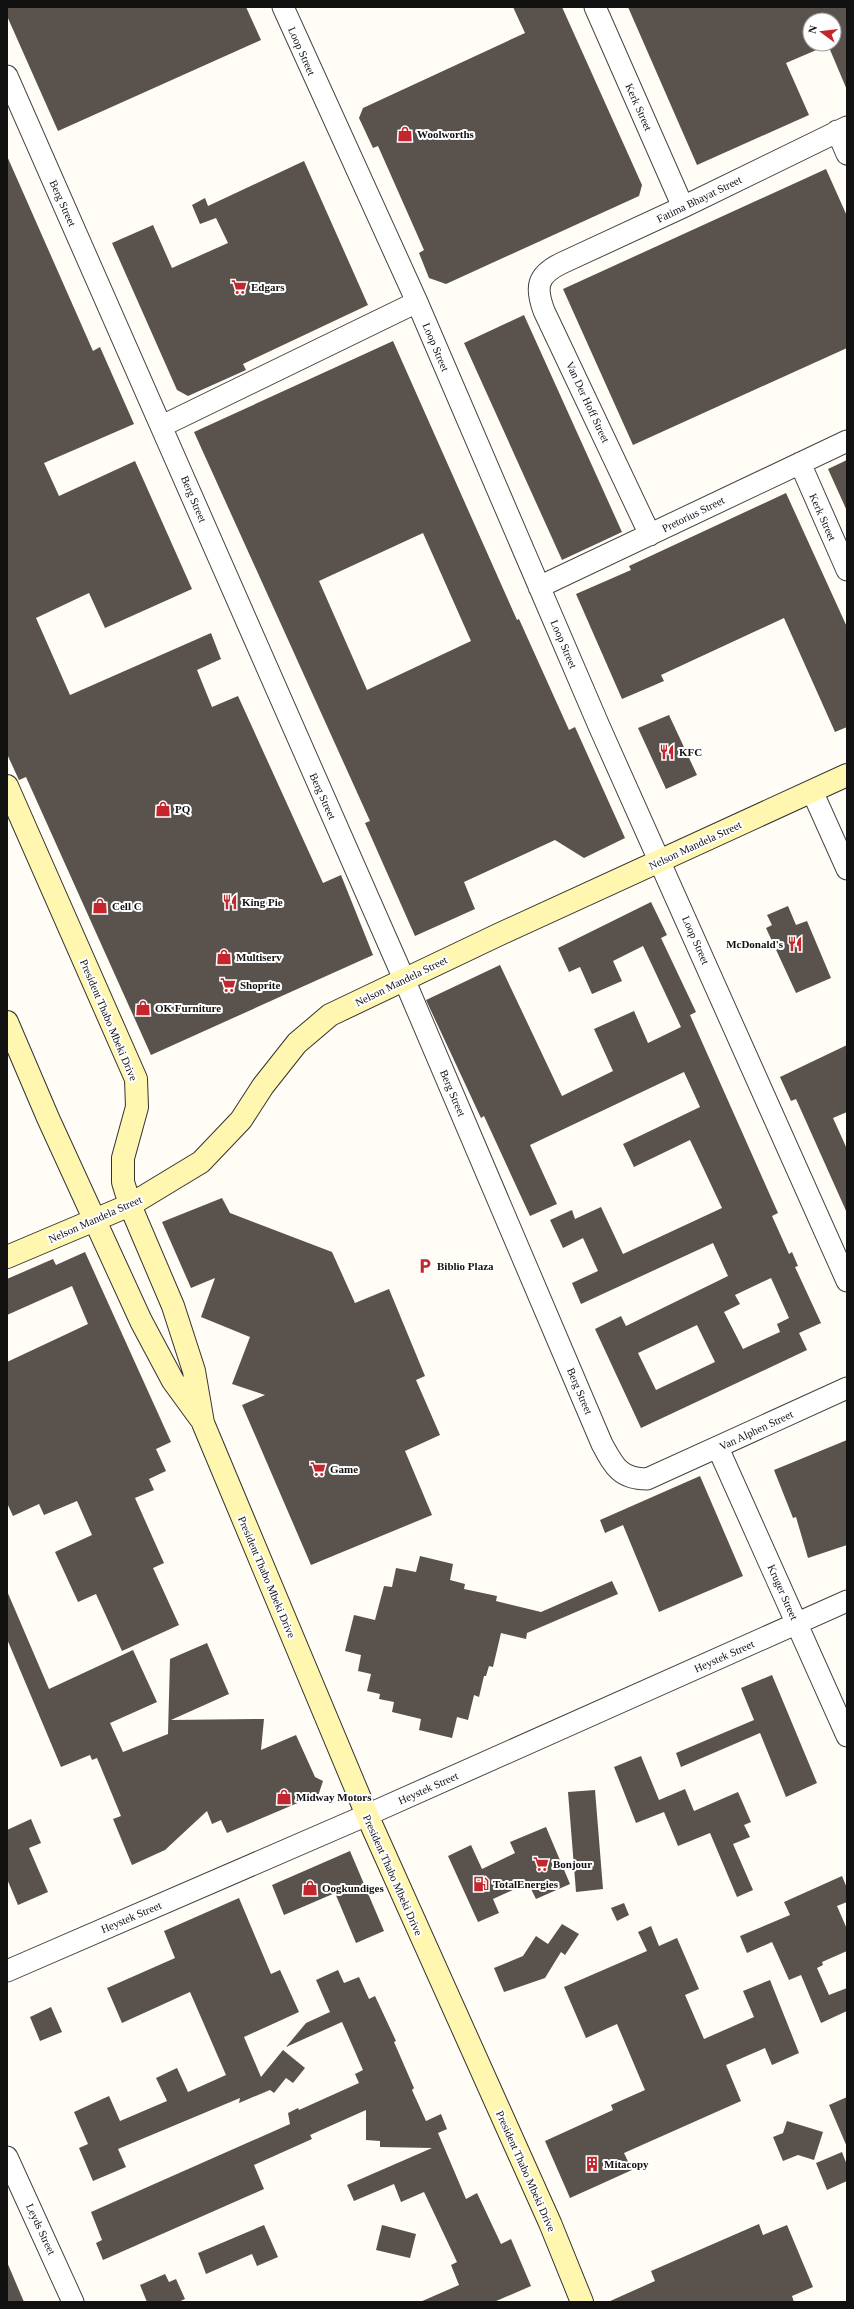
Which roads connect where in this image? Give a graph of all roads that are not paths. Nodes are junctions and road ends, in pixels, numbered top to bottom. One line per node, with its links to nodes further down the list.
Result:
1 (283, 7): 8 (street, Loop Street)
2 (595, 7): 6 (street, Kerk Street)
3 (7, 76): 9 (street, Berg Street)
4 (842, 129): 5 (street); 6 (street, Fatima Bhayat Street)
5 (847, 154)
6 (683, 207): 7 (street, Fatima Bhayat Street)
7 (550, 268): 12 (street, Van Der Hoff Street)
8 (417, 302): 9 (street); 14 (street, Loop Street)
9 (162, 426): 20 (street, Berg Street)
10 (847, 441): 11 (street, Pretorius Street)
11 (800, 463): 12 (street, Pretorius Street); 13 (street, Kerk Street)
12 (650, 535): 14 (street, Pretorius Street)
13 (847, 570)
14 (539, 587): 18 (street, Loop Street)
15 (847, 775): 17 (street, Nelson Mandela Street)
16 (7, 786): 22 (street, President Thabo Mbeki Drive)
17 (812, 791): 18 (street, Nelson Mandela Street); 19 (street)
18 (660, 861): 20 (street, Nelson Mandela Street); 25 (street, Loop Street)
19 (847, 869)
20 (404, 979): 22 (street, Nelson Mandela Street); 29 (street, Berg Street)
21 (7, 1022): 23 (street, President Thabo Mbeki Drive)
22 (130, 1205): 23 (street, Nelson Mandela Street); 27 (street, President Thabo Mbeki Drive)
23 (95, 1219): 24 (street, Nelson Mandela Street); 27 (street, President Thabo Mbeki Drive)
24 (7, 1257)
25 (847, 1281)
26 (847, 1388): 28 (street, Van Alphen Street)
27 (203, 1422): 33 (street, President Thabo Mbeki Drive)
28 (718, 1448): 29 (street, Van Alphen Street); 31 (street, Kruger Street)
29 (664, 1473)
30 (847, 1601): 31 (street, Heystek Street)
31 (797, 1623): 32 (street, Kruger Street); 33 (street, Heystek Street)
32 (847, 1736)
33 (367, 1815): 34 (street, Heystek Street); 37 (street, President Thabo Mbeki Drive)
34 (7, 1971)
35 (7, 2158): 36 (street, Leyds Street)
36 (74, 2302)
37 (582, 2302)

